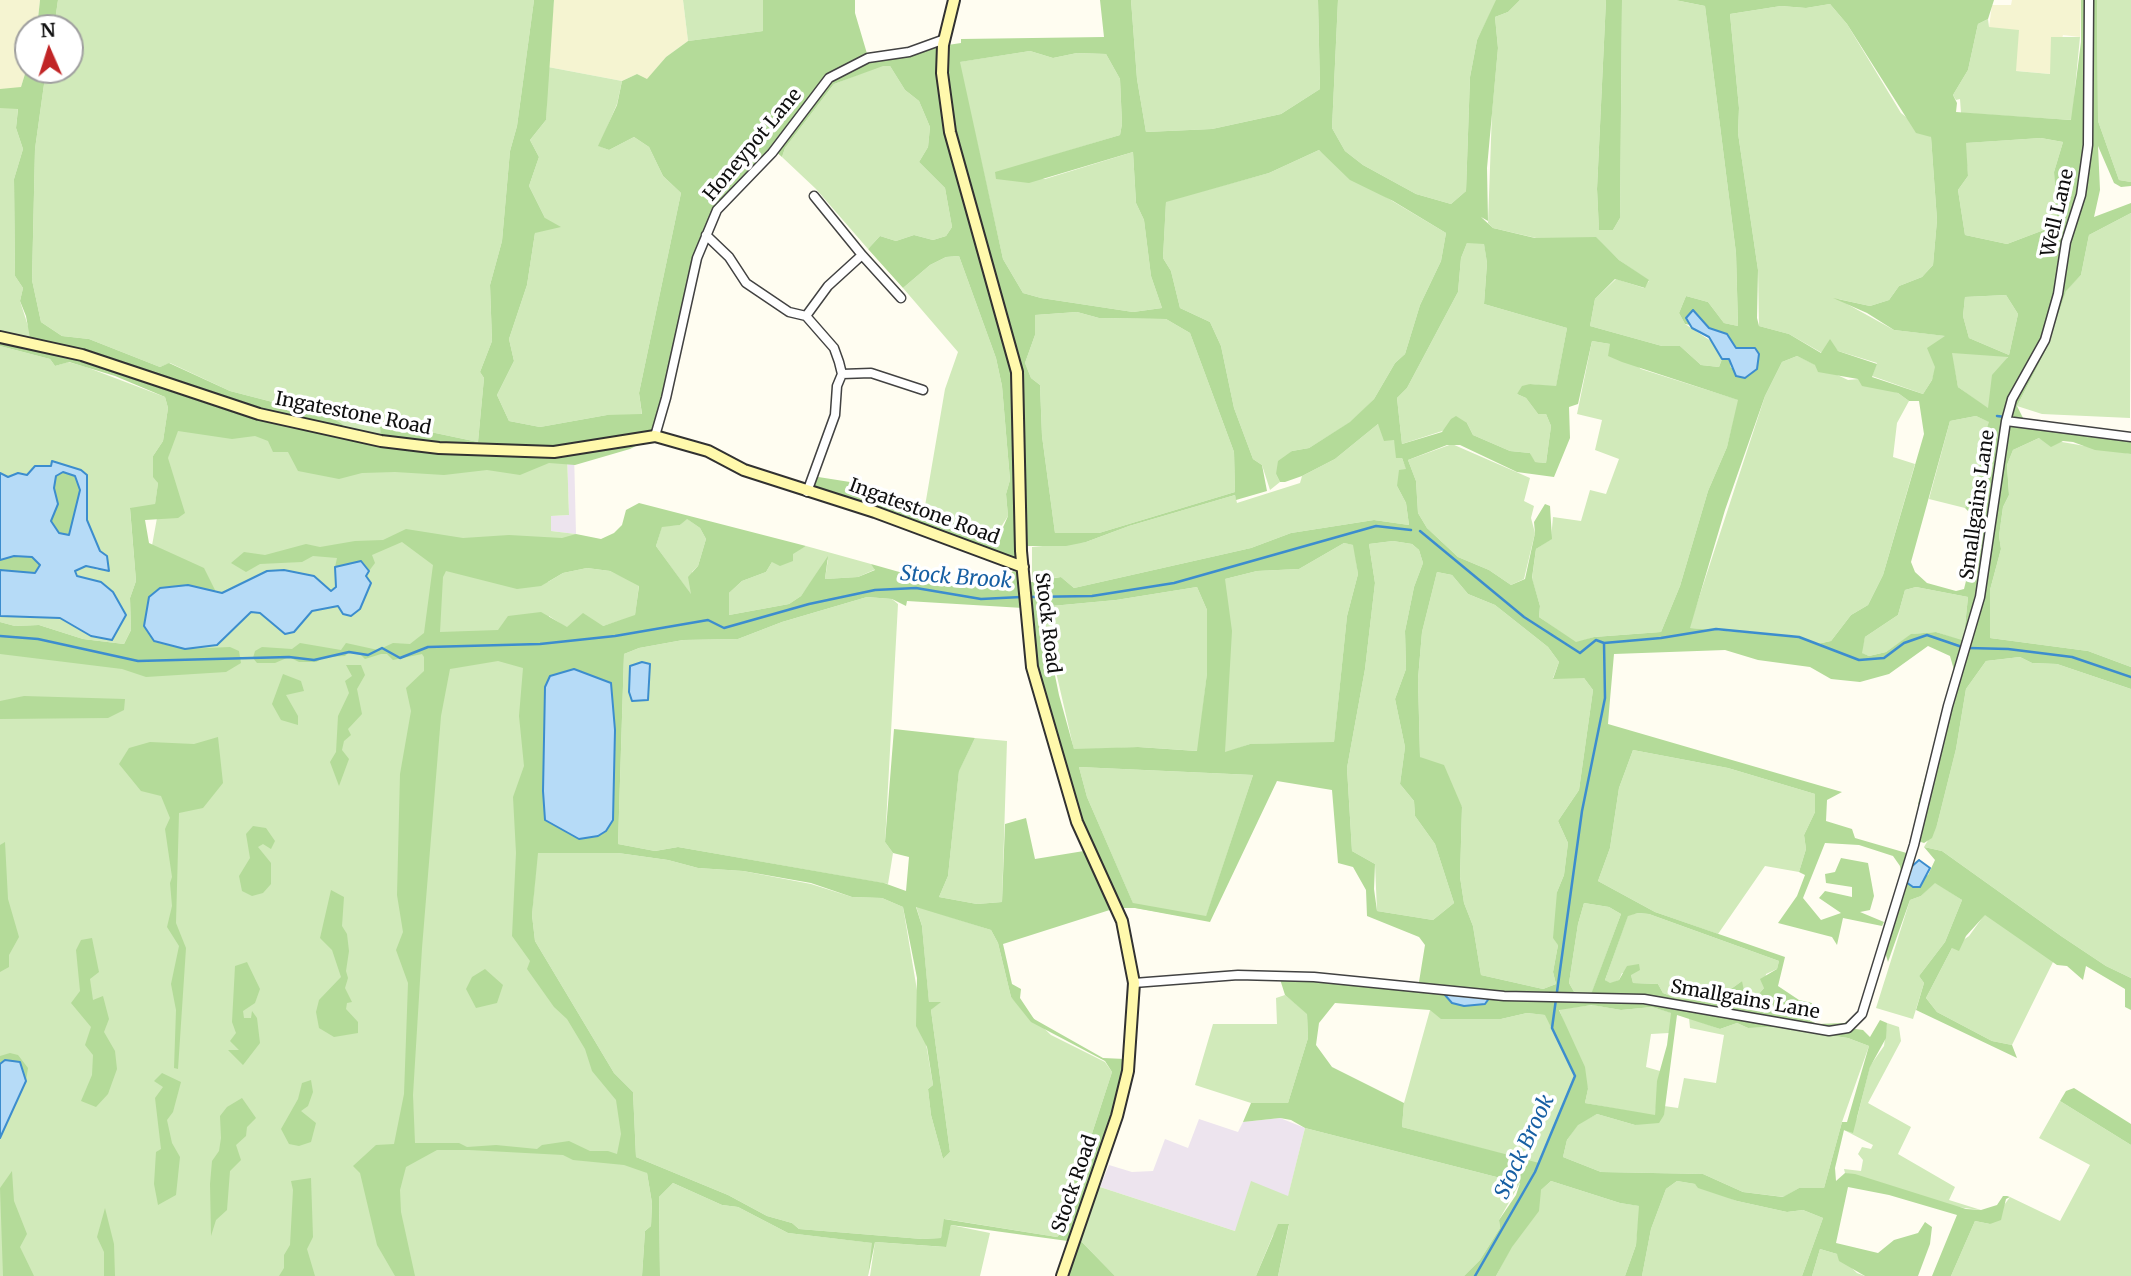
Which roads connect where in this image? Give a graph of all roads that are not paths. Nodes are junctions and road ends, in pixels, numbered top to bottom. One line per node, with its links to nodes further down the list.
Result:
1 (954, 0): 3 (main road, Stock Road)
2 (2089, 0): 12 (street, Well Lane)
3 (945, 39): 5 (street, Honeypot Lane); 16 (main road, Stock Road)
4 (814, 196): 6 (street)
5 (706, 235): 8 (street); 13 (street, Honeypot Lane)
6 (862, 255): 7 (street); 8 (street)
7 (901, 298)
8 (806, 316): 10 (street)
9 (0, 337): 13 (main road, Ingatestone Road)
10 (842, 374): 11 (street); 15 (street)
11 (923, 390)
12 (2006, 421): 14 (street); 17 (street, Smallgains Lane)
13 (654, 436): 15 (main road, Ingatestone Road)
14 (2131, 437)
15 (807, 492): 16 (main road, Ingatestone Road)
16 (1023, 567): 17 (main road, Stock Road)
17 (1134, 983): 18 (main road, Stock Road)
18 (1062, 1276)

